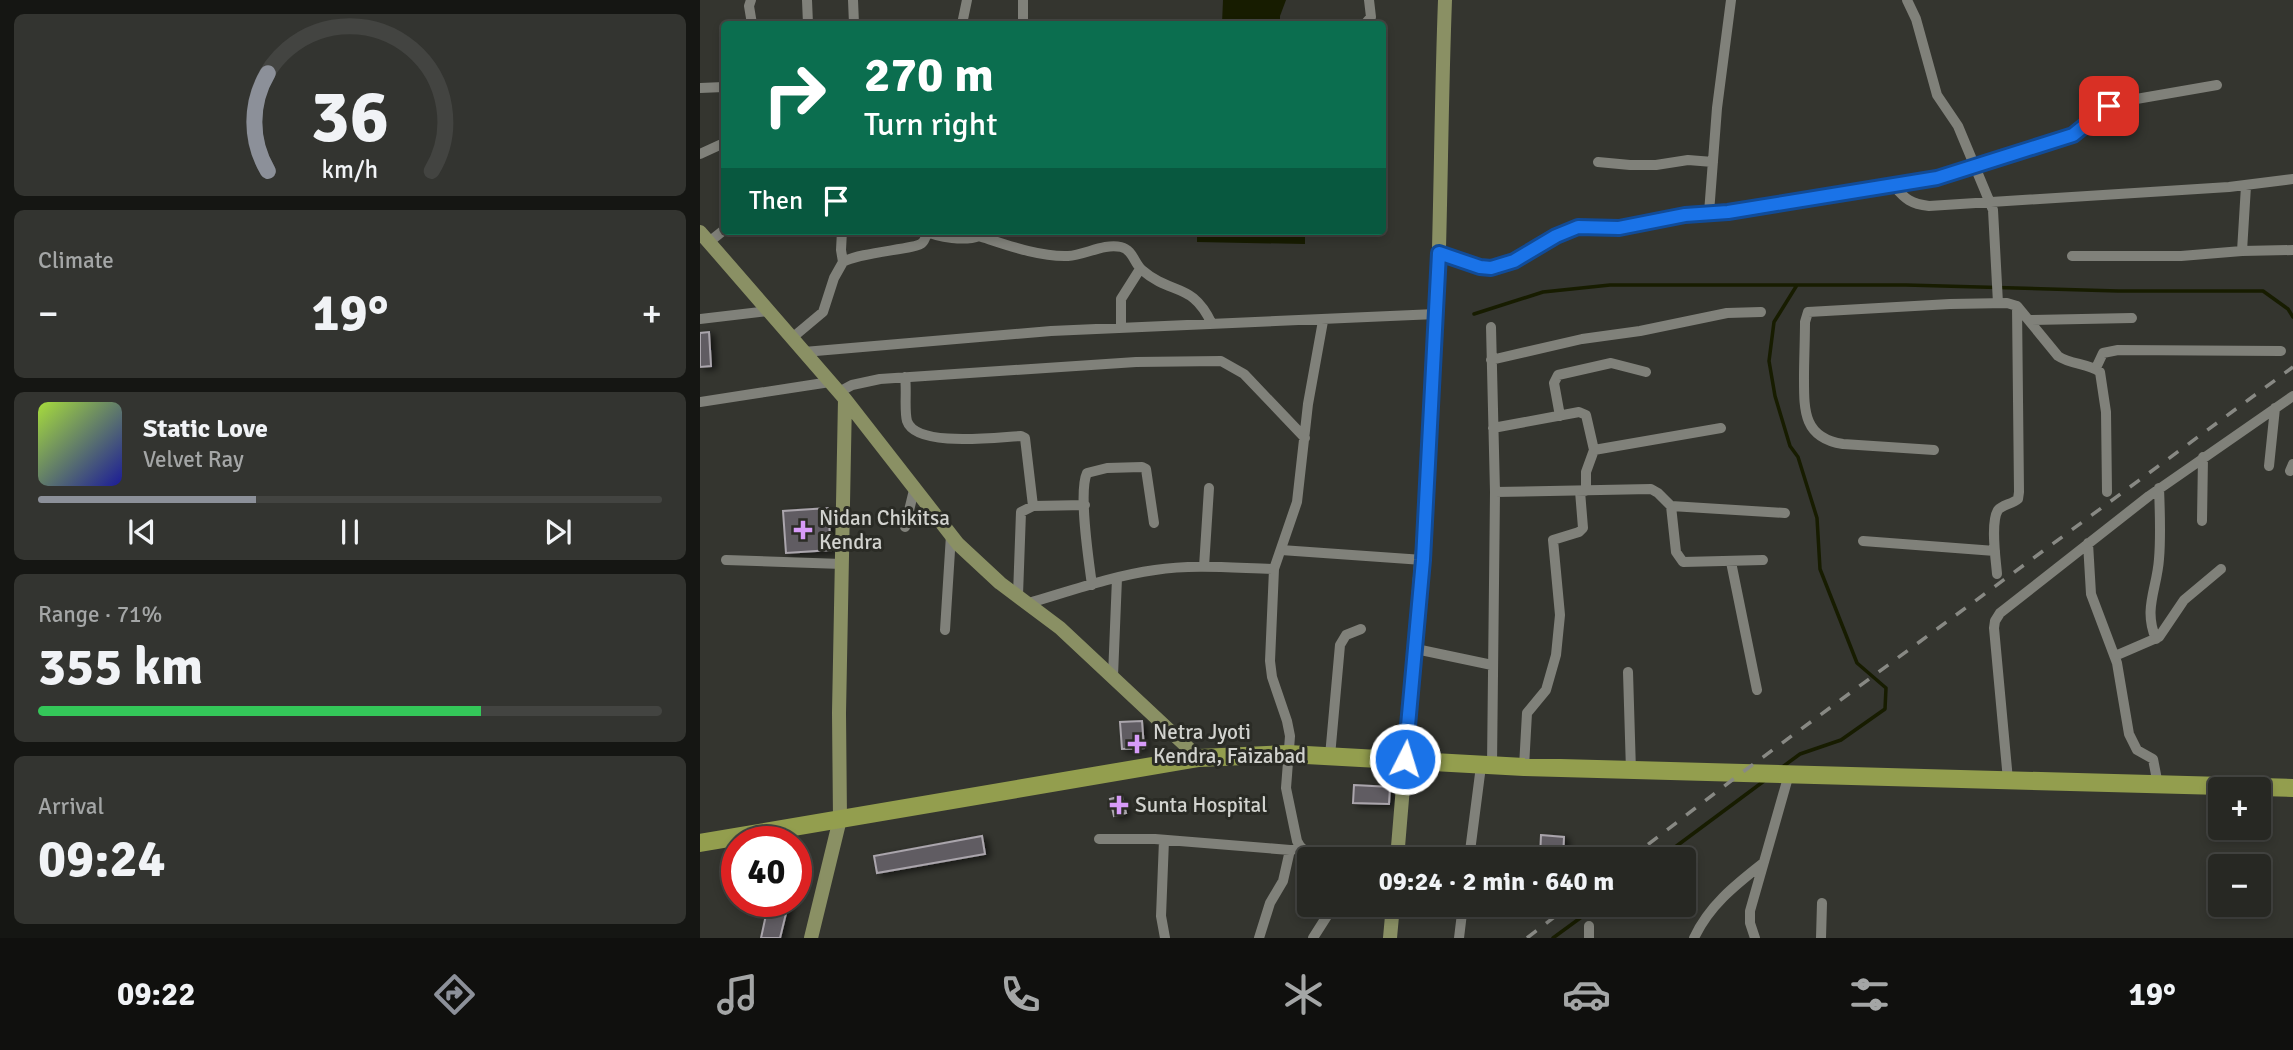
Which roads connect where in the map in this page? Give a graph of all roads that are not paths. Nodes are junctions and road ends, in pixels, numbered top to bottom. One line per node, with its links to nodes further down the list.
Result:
1 (751, 0): 10 (street)
2 (807, 0): 11 (street)
3 (853, 0): 12 (street)
4 (967, 0): 13 (street)
5 (1023, 0): 14 (street)
6 (1369, 0): 15 (street)
7 (1445, 0): 38 (street)
8 (1731, 0): 22 (street)
9 (1907, 0): 23 (street)
10 (751, 21)
11 (808, 21)
12 (853, 21)
13 (963, 21)
14 (1023, 21)
15 (1368, 21)
16 (2217, 85): 23 (street)
17 (721, 86): 18 (street)
18 (700, 88)
19 (721, 144): 20 (street)
20 (700, 154)
21 (1598, 162): 22 (street)
22 (1713, 162): 28 (street)
23 (1975, 166): 25 (street); 27 (street)
24 (2293, 179): 26 (street)
25 (1894, 186): 27 (street); 28 (street)
26 (2246, 186): 27 (street); 37 (street)
27 (1991, 202): 42 (street)
28 (1709, 213): 38 (street)
29 (721, 231): 35 (street)
30 (842, 235): 40 (street)
31 (926, 235): 40 (street)
32 (945, 235): 33 (street)
33 (976, 235)
34 (984, 235): 41 (street)
35 (704, 237): 44 (street)
36 (2293, 250): 37 (street)
37 (2242, 251): 39 (street)
38 (1439, 253): 46 (street)
39 (2072, 256)
40 (843, 262): 54 (street)
41 (1140, 269): 51 (street); 53 (street)
42 (1998, 294): 43 (street); 70 (street)
43 (2017, 306): 49 (street); 90 (street)
44 (768, 311): 48 (street); 54 (street)
45 (1761, 312): 57 (street)
46 (1437, 314): 50 (street); 92 (street)
47 (2132, 318): 49 (street)
48 (700, 319)
49 (2029, 320): 58 (street)
50 (1323, 321): 51 (street); 68 (street)
51 (1212, 324): 53 (street)
52 (1490, 327): 57 (street)
53 (1121, 328): 56 (street)
54 (792, 338): 56 (street)
55 (2281, 351): 58 (street)
56 (804, 352): 61 (street)
57 (1491, 360): 66 (street)
58 (2096, 368): 78 (street)
59 (1646, 372): 65 (street)
60 (905, 377): 61 (street); 68 (street); 80 (street)
61 (838, 391): 63 (street); 75 (street); 95 (street)
62 (2293, 396): 64 (street)
63 (700, 402)
64 (2275, 408): 71 (street); 72 (street)
65 (1560, 416): 66 (street); 69 (street)
66 (1493, 428): 77 (street)
67 (1721, 428): 69 (street)
68 (1305, 438): 89 (street)
69 (1594, 450): 76 (street)
70 (1934, 450)
71 (2203, 457): 74 (street); 83 (street)
72 (2269, 466)
73 (1209, 488): 96 (street)
74 (2160, 488): 88 (street); 105 (street)
75 (914, 490): 85 (street); 86 (street)
76 (1583, 491): 77 (street); 81 (street); 117 (street)
77 (1495, 492): 108 (street)
78 (2107, 492)
79 (1085, 505): 80 (street); 84 (street); 101 (street)
80 (1033, 506): 102 (street)
81 (1671, 506): 82 (street); 94 (street)
82 (1785, 513)
83 (2202, 521)
84 (1154, 523)
85 (905, 527)
86 (951, 535): 102 (street); 104 (street)
87 (1863, 541): 90 (street)
88 (2088, 543): 107 (street); 120 (street)
89 (1281, 550): 92 (street); 97 (street)
90 (1995, 551): 99 (street)
91 (726, 560): 95 (street)
92 (1423, 560): 106 (street)
93 (1763, 560): 94 (street)
94 (1731, 562): 111 (street)
95 (842, 564): 123 (street)
96 (1204, 568): 97 (street); 100 (street)
97 (1274, 569): 112 (street)
98 (2221, 569): 105 (street)
99 (1997, 574)
100 (1117, 578): 101 (street); 110 (street)
101 (1092, 585): 102 (street)
102 (1024, 599): 110 (street)
103 (1361, 629): 113 (street)
104 (945, 630)
105 (2156, 639): 107 (street)
106 (1416, 649): 108 (street); 115 (street)
107 (2115, 656): 121 (street)
108 (1492, 665): 116 (street)
109 (1628, 672): 118 (street)
110 (1113, 676): 114 (street)
111 (1756, 690)
112 (1289, 754): 113 (main road); 114 (main road); 129 (street)
113 (1330, 756): 115 (main road)
114 (1199, 758): 123 (main road)
115 (1405, 759): 116 (main road); 127 (street)
116 (1486, 766): 117 (main road); 128 (street)
117 (1524, 767): 118 (main road)
118 (1632, 771): 119 (main road)
119 (1777, 774): 120 (main road); 130 (street)
120 (2008, 780): 121 (main road)
121 (2158, 785): 122 (main road)
122 (2293, 788)
123 (839, 819): 126 (main road); 136 (street)
124 (1099, 839): 125 (street)
125 (1164, 840): 129 (street); 137 (street)
126 (700, 843)
127 (1398, 847)
128 (1471, 847)
129 (1295, 849): 138 (street)
130 (1762, 864): 135 (street); 142 (street)
131 (1822, 903): 143 (street)
132 (1326, 917): 139 (street)
133 (1392, 917): 140 (street)
134 (1462, 917): 141 (street)
135 (1753, 936)
136 (811, 938)
137 (1166, 938)
138 (1259, 938)
139 (1313, 938)
140 (1390, 938)
141 (1459, 938)
142 (1694, 938)
143 (1821, 938)

